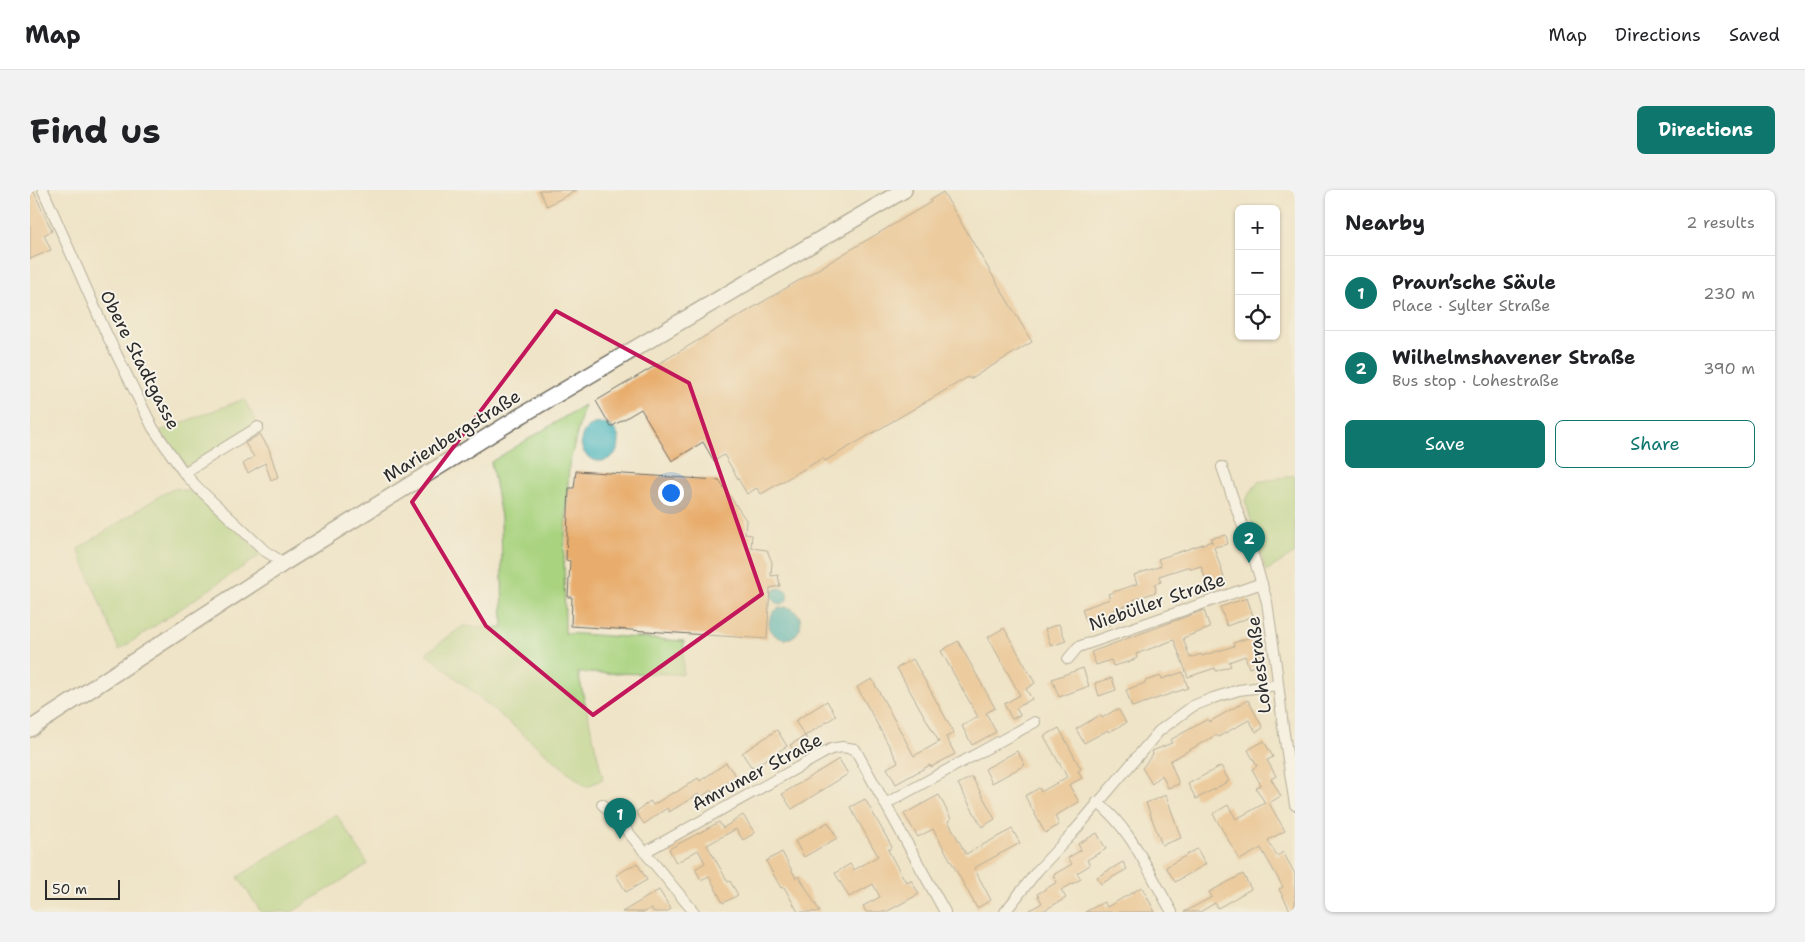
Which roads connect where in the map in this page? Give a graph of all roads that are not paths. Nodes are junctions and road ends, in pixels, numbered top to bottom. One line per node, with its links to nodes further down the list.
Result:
1 (43, 190): 5 (street, Obere Stadtgasse)
2 (904, 190): 6 (main road, Marienbergstraße)
3 (258, 427): 5 (street)
4 (1222, 467): 7 (street, Lohestraße)
5 (184, 473): 6 (street, Obere Stadtgasse)
6 (284, 563): 11 (main road, Marienbergstraße)
7 (1262, 583): 8 (street, Niebüller Straße); 9 (street, Lohestraße)
8 (1068, 660)
9 (1278, 685): 12 (street); 15 (street, Lohestraße)
10 (1035, 722): 14 (street)
11 (30, 729)
12 (1097, 802): 19 (street); 20 (street)
13 (602, 804): 16 (street)
14 (885, 804): 16 (street, Amrumer Straße); 18 (street, Amrumer Straße)
15 (1295, 805)
16 (645, 852): 17 (street)
17 (694, 912)
18 (945, 912)
19 (1005, 912)
20 (1172, 912)

